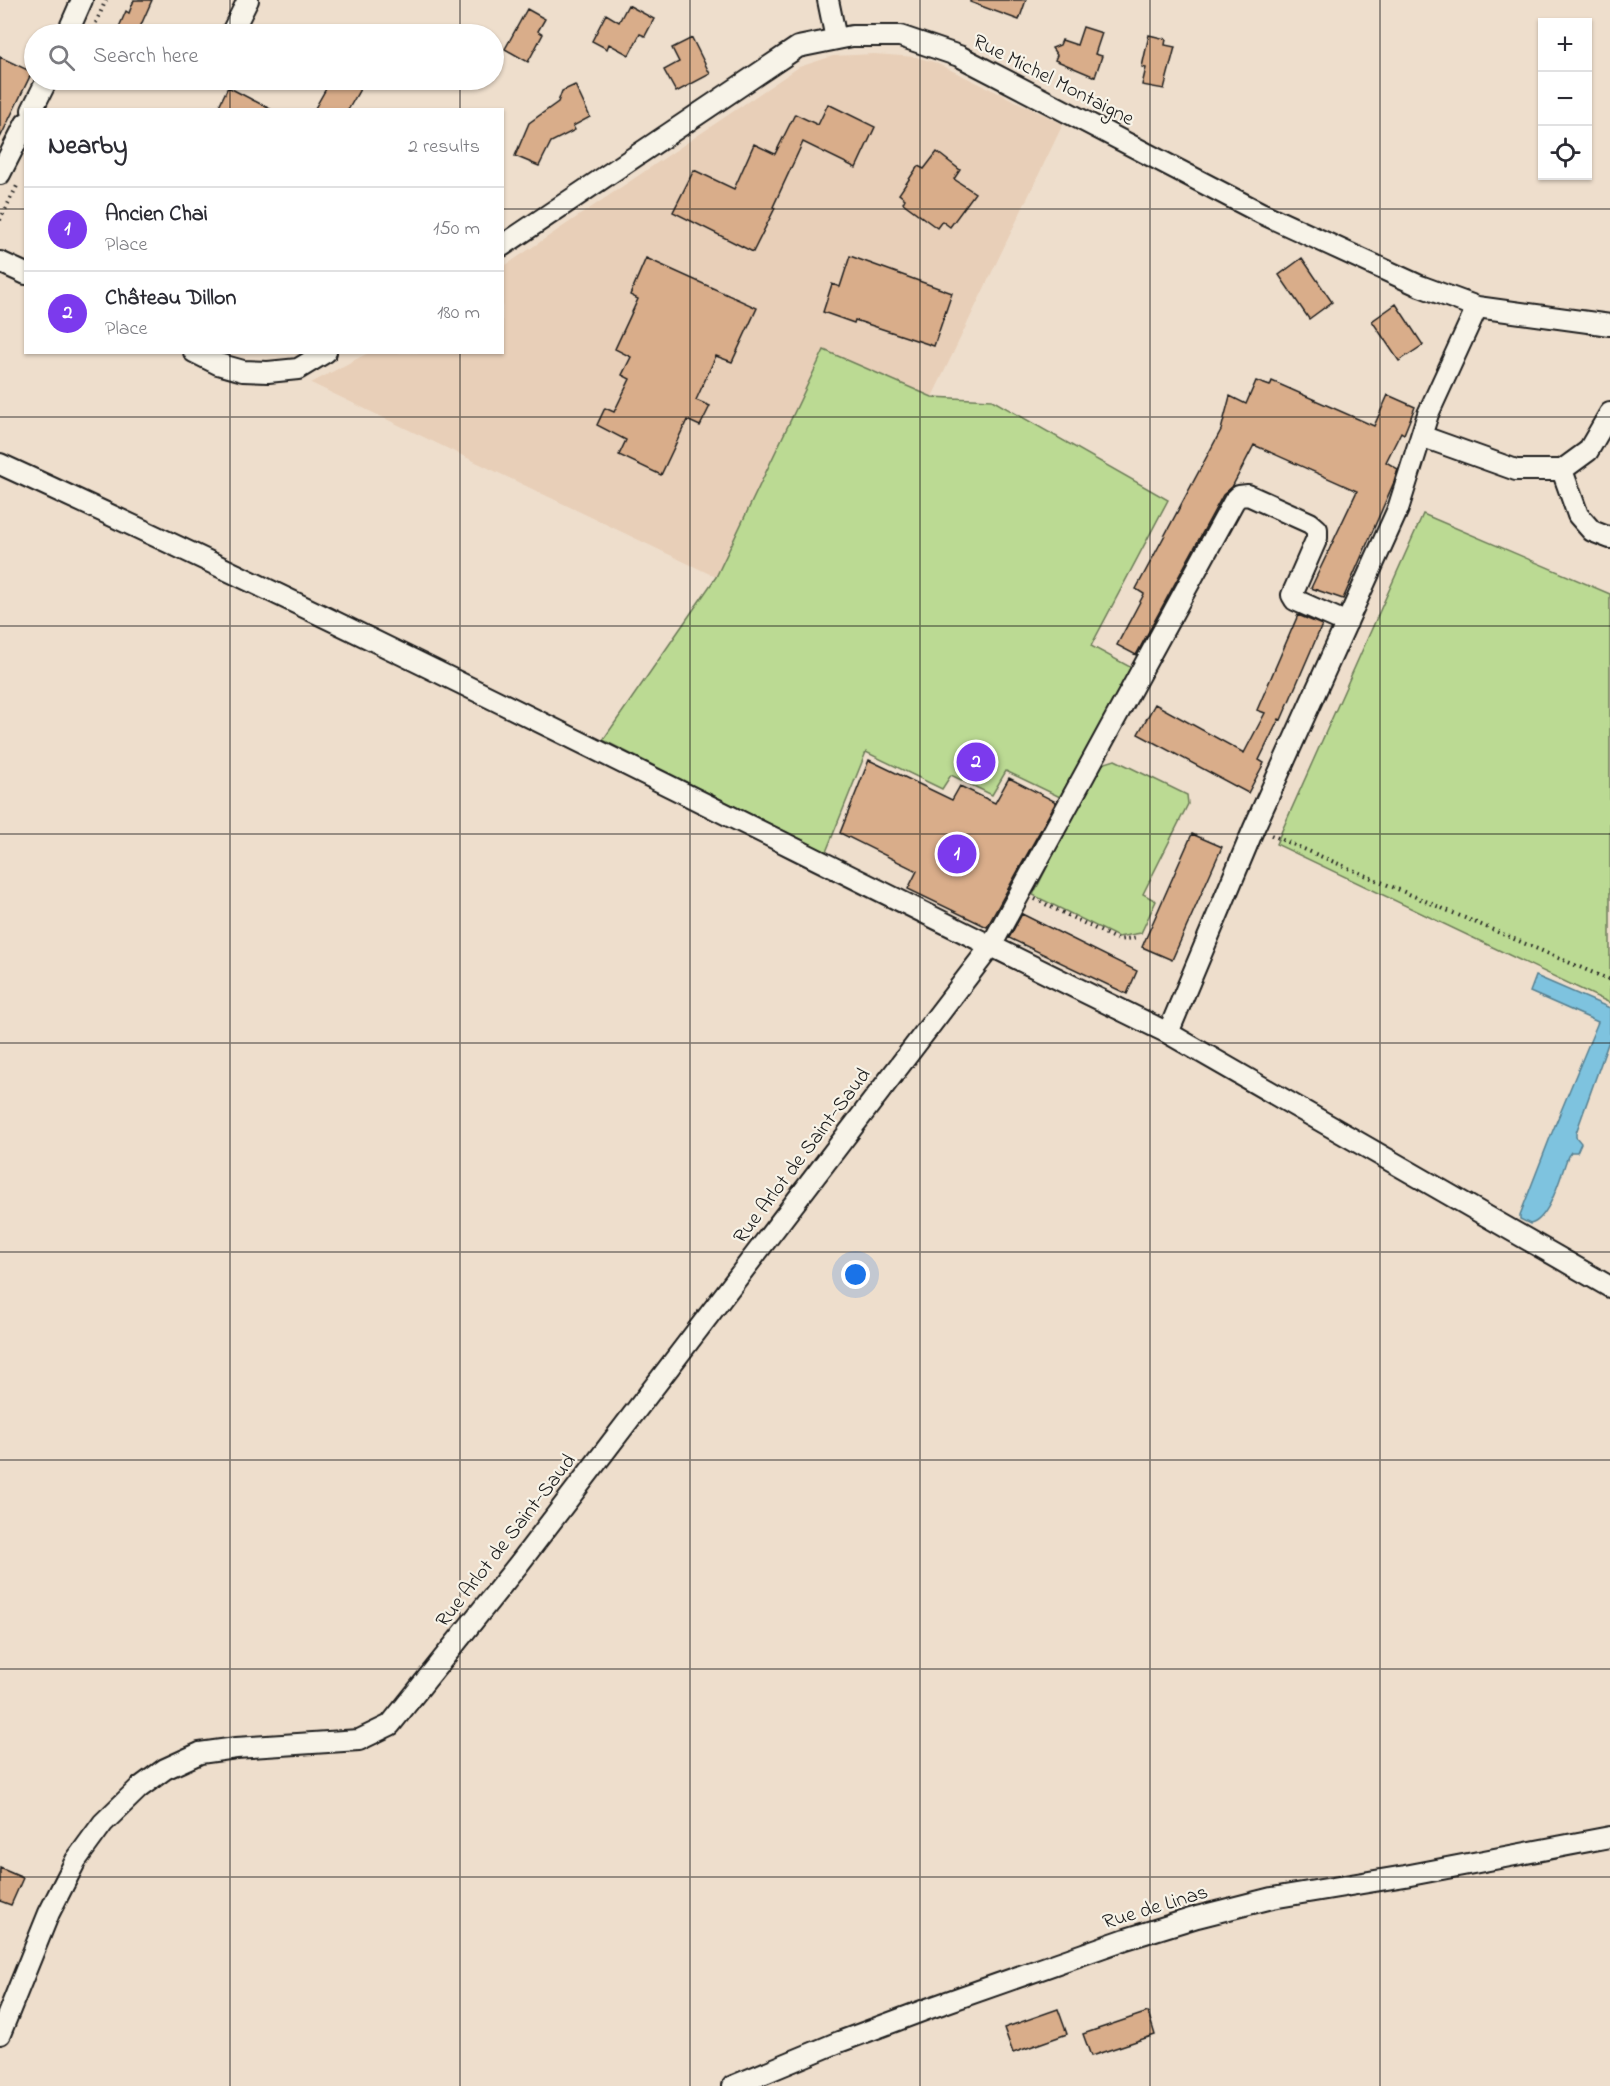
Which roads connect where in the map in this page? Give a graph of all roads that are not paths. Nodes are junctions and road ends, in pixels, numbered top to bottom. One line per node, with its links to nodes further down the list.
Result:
1 (82, 0): 4 (street)
2 (248, 0): 5 (street)
3 (828, 0): 6 (street)
4 (71, 24)
5 (236, 24)
6 (836, 39): 11 (street, Rue Michel Montaigne); 14 (street, Rue Michel Montaigne)
7 (42, 90): 8 (street)
8 (33, 108)
9 (24, 127): 10 (street)
10 (0, 174)
11 (504, 245)
12 (0, 262): 13 (street)
13 (24, 273)
14 (1477, 307): 15 (street, Rue Michel Montaigne); 19 (street)
15 (1610, 325)
16 (198, 354): 17 (street)
17 (323, 354)
18 (1610, 413): 21 (street)
19 (1421, 436): 21 (street); 23 (street)
20 (0, 464): 24 (street)
21 (1562, 470): 22 (street)
22 (1610, 538)
23 (1347, 622): 24 (street, Rue Arlot de Saint-Saud); 25 (street)
24 (991, 946): 25 (street); 28 (street, Rue Arlot de Saint-Saud)
25 (1168, 1033): 26 (street)
26 (1610, 1287)
27 (1610, 1837): 29 (street, Rue de Linas)
28 (0, 2034)
29 (733, 2086)

